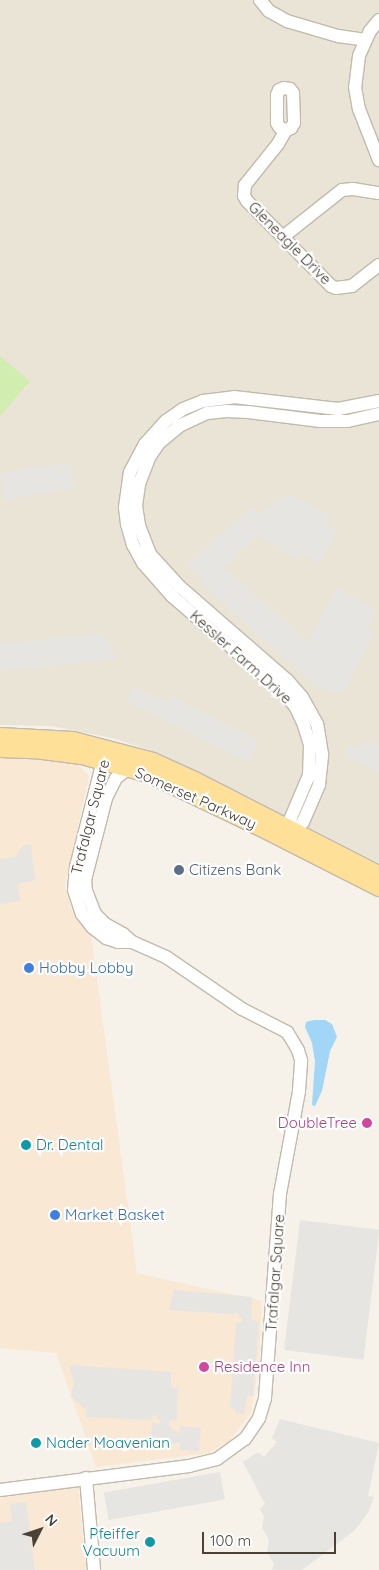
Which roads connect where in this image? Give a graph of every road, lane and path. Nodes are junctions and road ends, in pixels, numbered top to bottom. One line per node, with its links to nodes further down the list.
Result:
1 (260, 0): 3 (street)
2 (379, 20): 3 (street)
3 (366, 40): 5 (street)
4 (286, 130): 7 (street, Gleneagle Drive)
5 (379, 160)
6 (379, 193): 7 (street)
7 (284, 236): 8 (street, Gleneagle Drive)
8 (379, 264)
9 (379, 401): 15 (street, Kessler Farm Drive)
10 (379, 414): 15 (street, Kessler Farm Drive)
11 (0, 736): 13 (main road, Somerset Parkway)
12 (0, 749): 13 (main road, Somerset Parkway)
13 (105, 754): 14 (main road, Somerset Parkway); 15 (main road, Somerset Parkway); 18 (street, Trafalgar Square)
14 (136, 770): 15 (main road, Somerset Parkway); 18 (street, Trafalgar Square)
15 (289, 832): 16 (main road, Somerset Parkway); 17 (main road, Somerset Parkway)
16 (379, 874)
17 (379, 888)
18 (132, 942): 19 (street, Trafalgar Square)
19 (86, 1478): 20 (street, Trafalgar Square); 21 (street)
20 (0, 1490)
21 (94, 1570)

